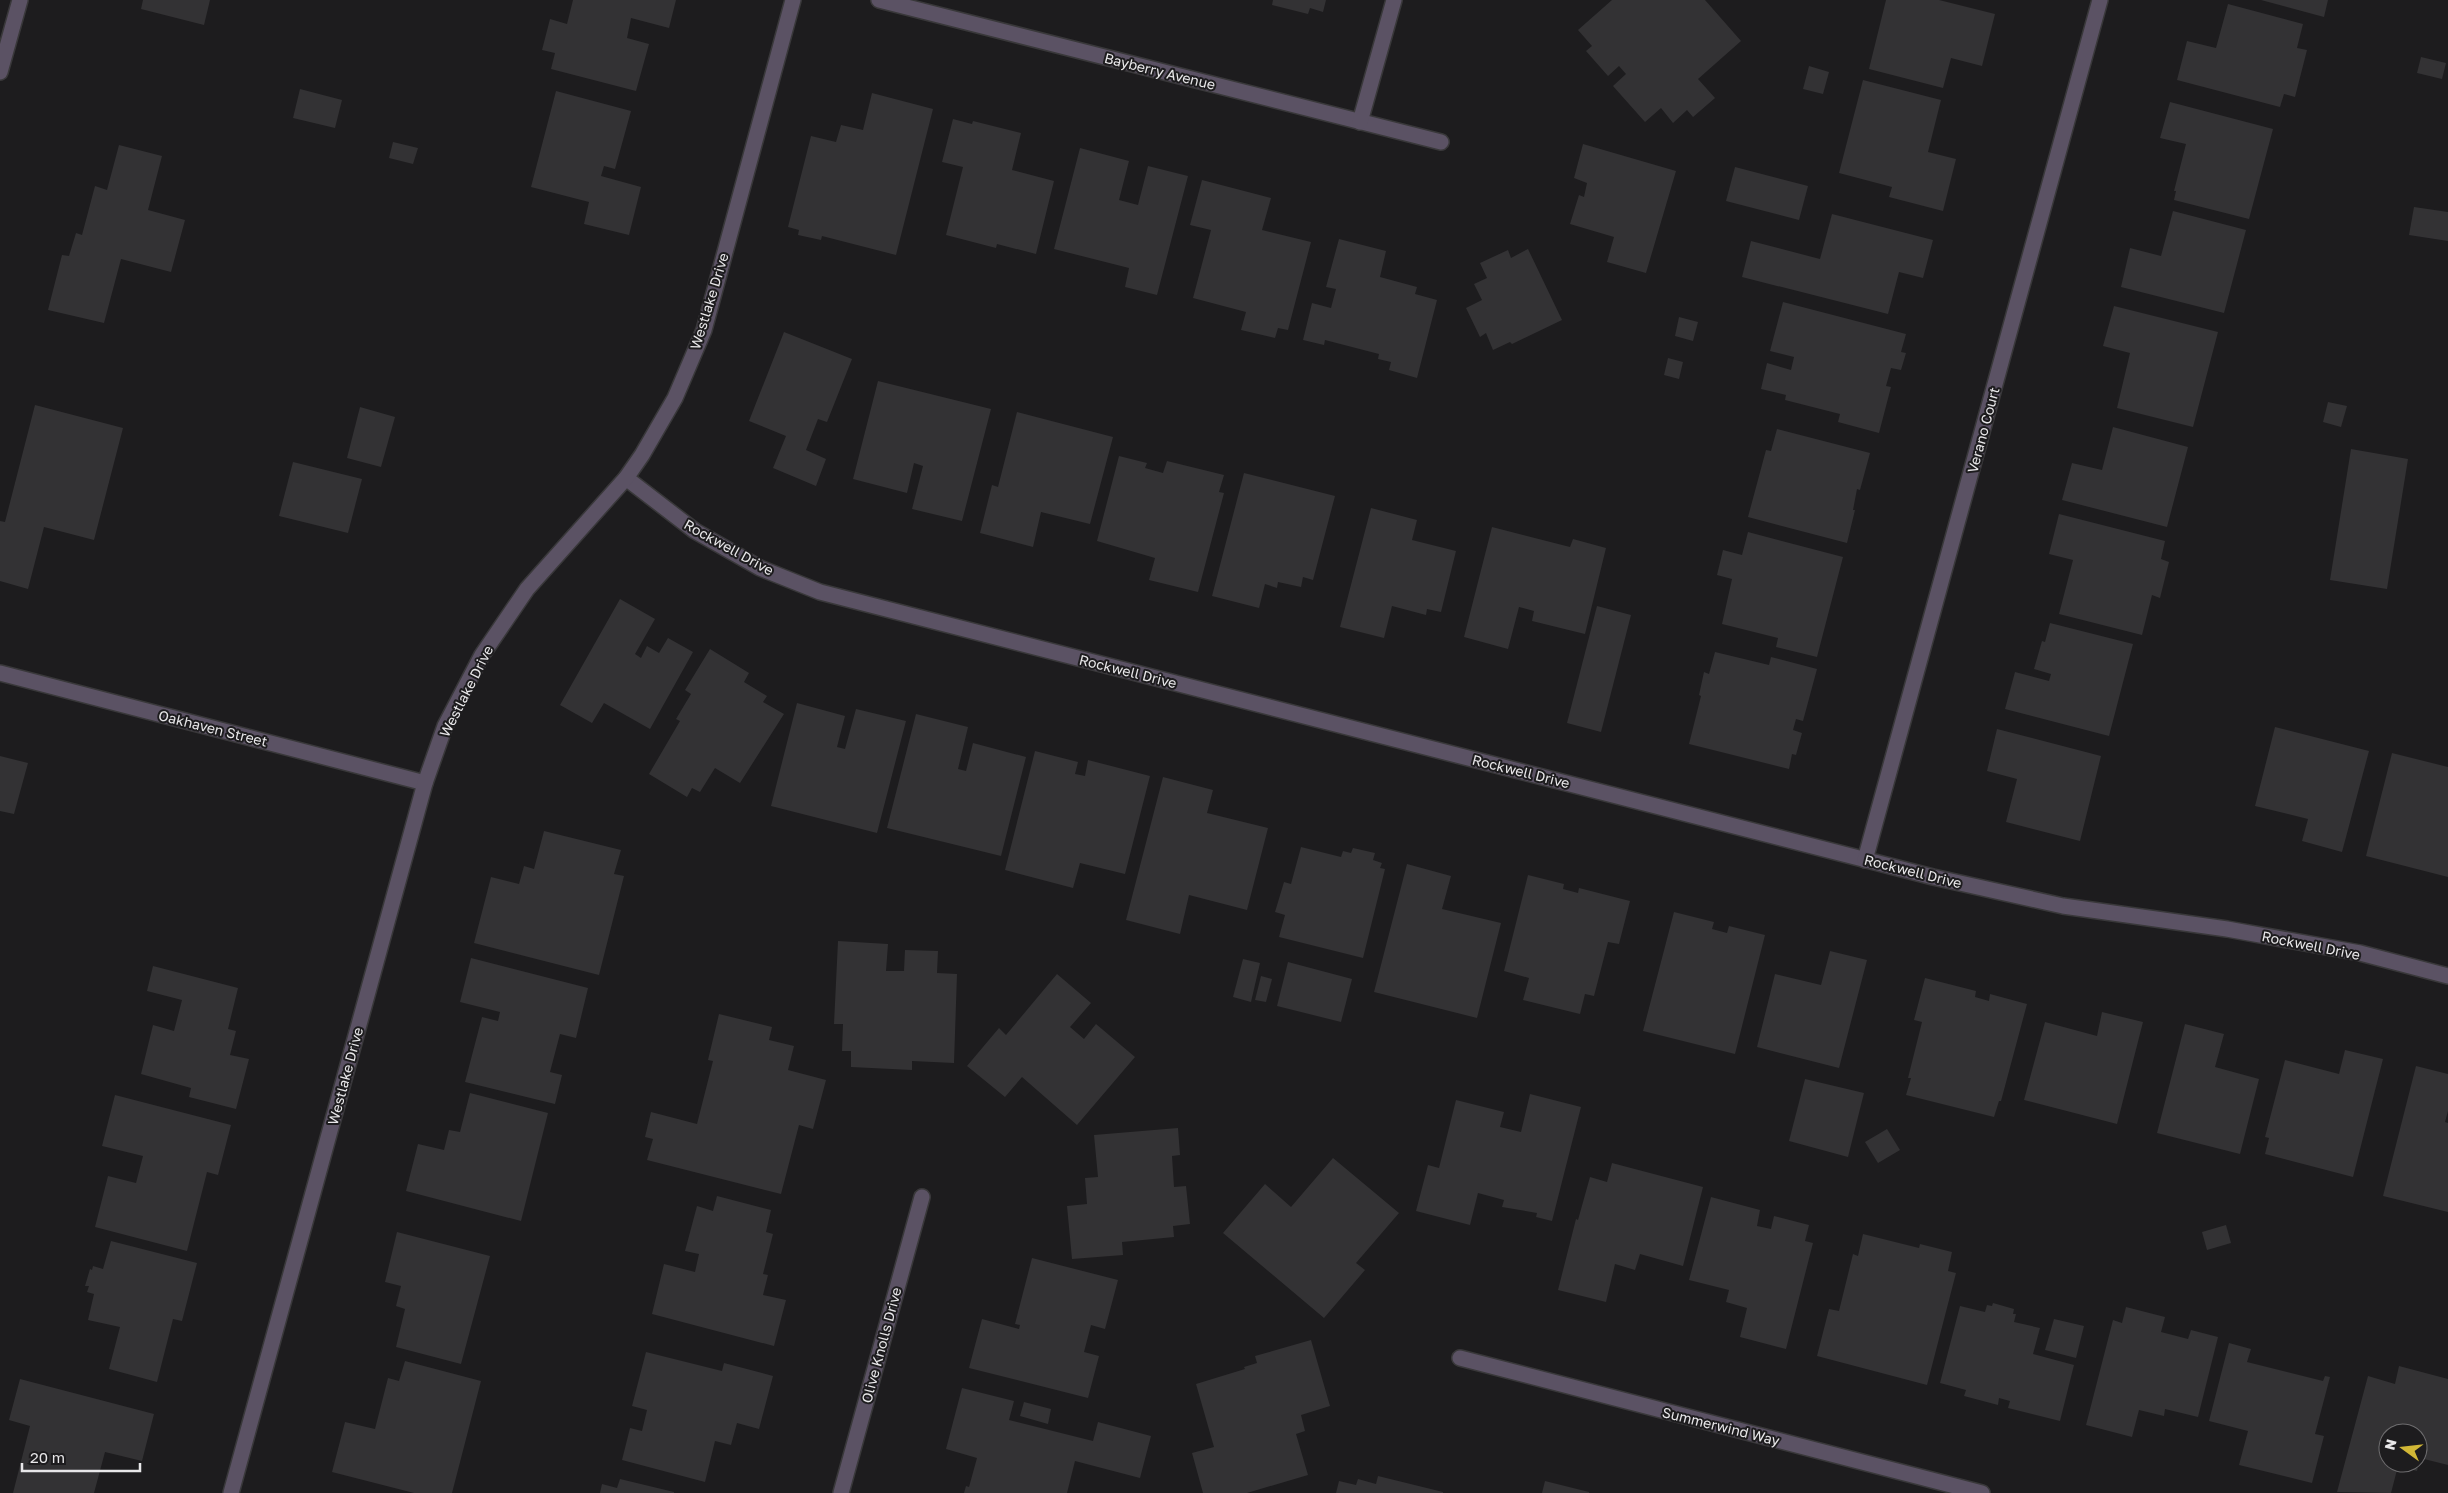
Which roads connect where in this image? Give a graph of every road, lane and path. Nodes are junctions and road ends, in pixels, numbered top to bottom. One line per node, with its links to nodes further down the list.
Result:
1 (20, 0): 6 (street)
2 (793, 0): 9 (street, Westlake Drive)
3 (879, 0): 7 (street, Bayberry Avenue)
4 (1394, 0): 7 (street)
5 (2100, 0): 12 (street, Verano Court)
6 (0, 72)
7 (1360, 122): 8 (street, Bayberry Avenue)
8 (1441, 142)
9 (626, 478): 11 (street, Westlake Drive); 12 (street, Rockwell Drive)
10 (0, 673): 11 (street, Oakhaven Street)
11 (425, 782): 16 (street, Westlake Drive)
12 (1865, 860): 13 (street, Rockwell Drive)
13 (2448, 976)
14 (922, 1197): 17 (street, Olive Knolls Drive)
15 (1460, 1358): 18 (street, Summerwind Way)
16 (231, 1493)
17 (841, 1493)
18 (1982, 1493)

